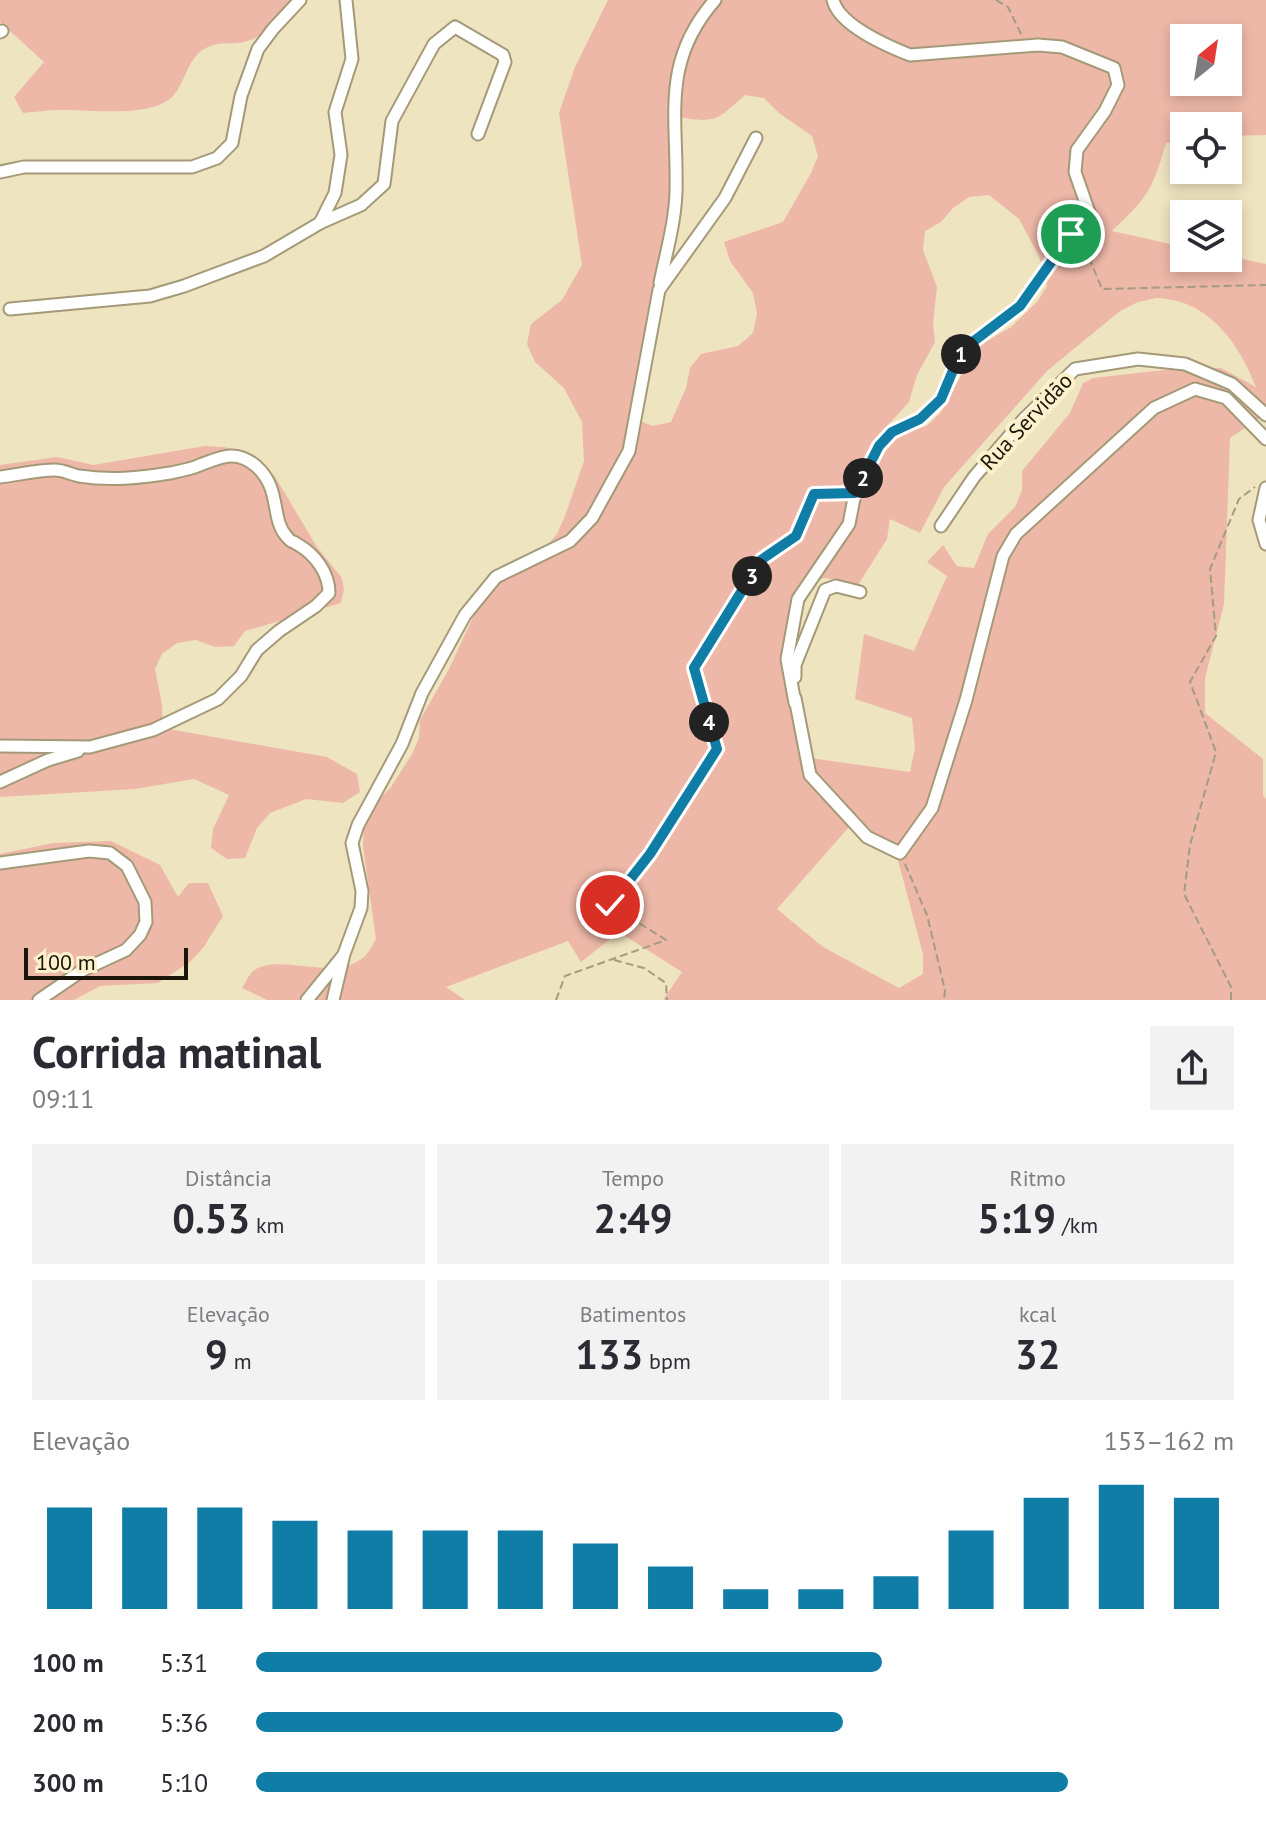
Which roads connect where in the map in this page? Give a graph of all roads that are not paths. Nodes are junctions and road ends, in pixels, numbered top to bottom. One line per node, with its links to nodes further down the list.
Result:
1 (300, 0): 7 (street)
2 (346, 0): 8 (street)
3 (715, 0): 9 (street)
4 (833, 0): 18 (street)
5 (478, 134): 8 (street)
6 (756, 138): 9 (street)
7 (0, 172)
8 (320, 223): 10 (street)
9 (659, 290): 23 (street)
10 (10, 309)
11 (1266, 415): 15 (street, Rua Servidão)
12 (1266, 439): 18 (street)
13 (0, 477): 20 (street)
14 (1261, 487): 16 (street)
15 (941, 526)
16 (1266, 544)
17 (860, 592): 18 (street)
18 (795, 703)
19 (0, 746): 20 (street)
20 (90, 747): 21 (street)
21 (0, 782)
22 (0, 863): 24 (street)
23 (344, 954): 25 (street); 26 (street)
24 (39, 1000)
25 (307, 1000)
26 (333, 1000)

